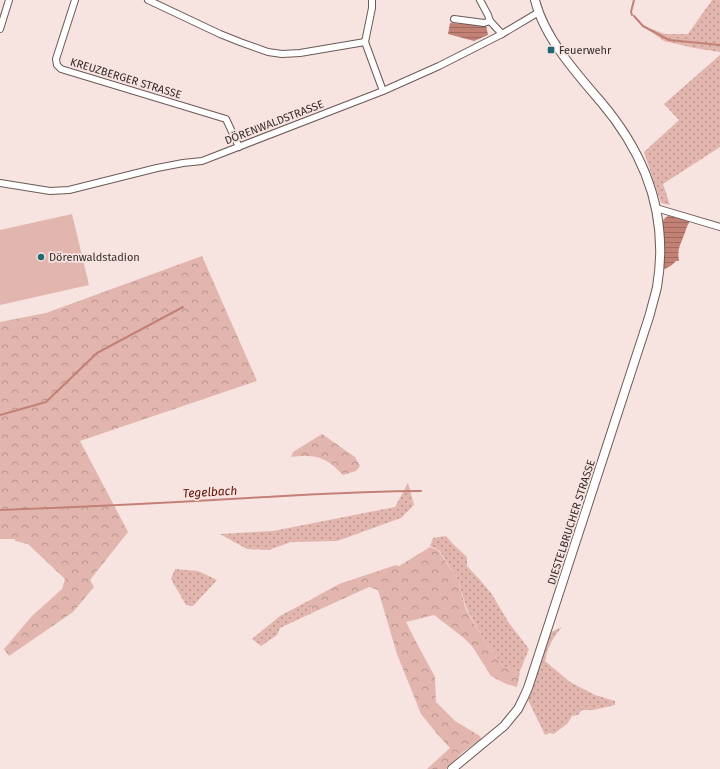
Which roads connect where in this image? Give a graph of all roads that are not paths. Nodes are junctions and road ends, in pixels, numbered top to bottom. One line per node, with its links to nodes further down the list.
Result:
1 (9, 0): 10 (street)
2 (75, 0): 14 (street, KREUZBERGER STRASSE)
3 (148, 0): 12 (street)
4 (372, 0): 12 (street)
5 (480, 0): 9 (street)
6 (535, 0): 7 (street, DIESTELBRUCHER STRASSE)
7 (539, 12): 11 (street, DÖRENWALDSTRASSE); 16 (street, DIESTELBRUCHER STRASSE)
8 (454, 19): 9 (street)
9 (490, 21): 11 (street)
10 (0, 29)
11 (502, 34): 13 (street, DÖRENWALDSTRASSE)
12 (365, 42): 13 (street)
13 (383, 91): 14 (street, DÖRENWALDSTRASSE)
14 (239, 147): 15 (street, DÖRENWALDSTRASSE)
15 (0, 183)
16 (656, 208): 17 (street); 18 (street, DIESTELBRUCHER STRASSE)
17 (720, 227)
18 (452, 769)

